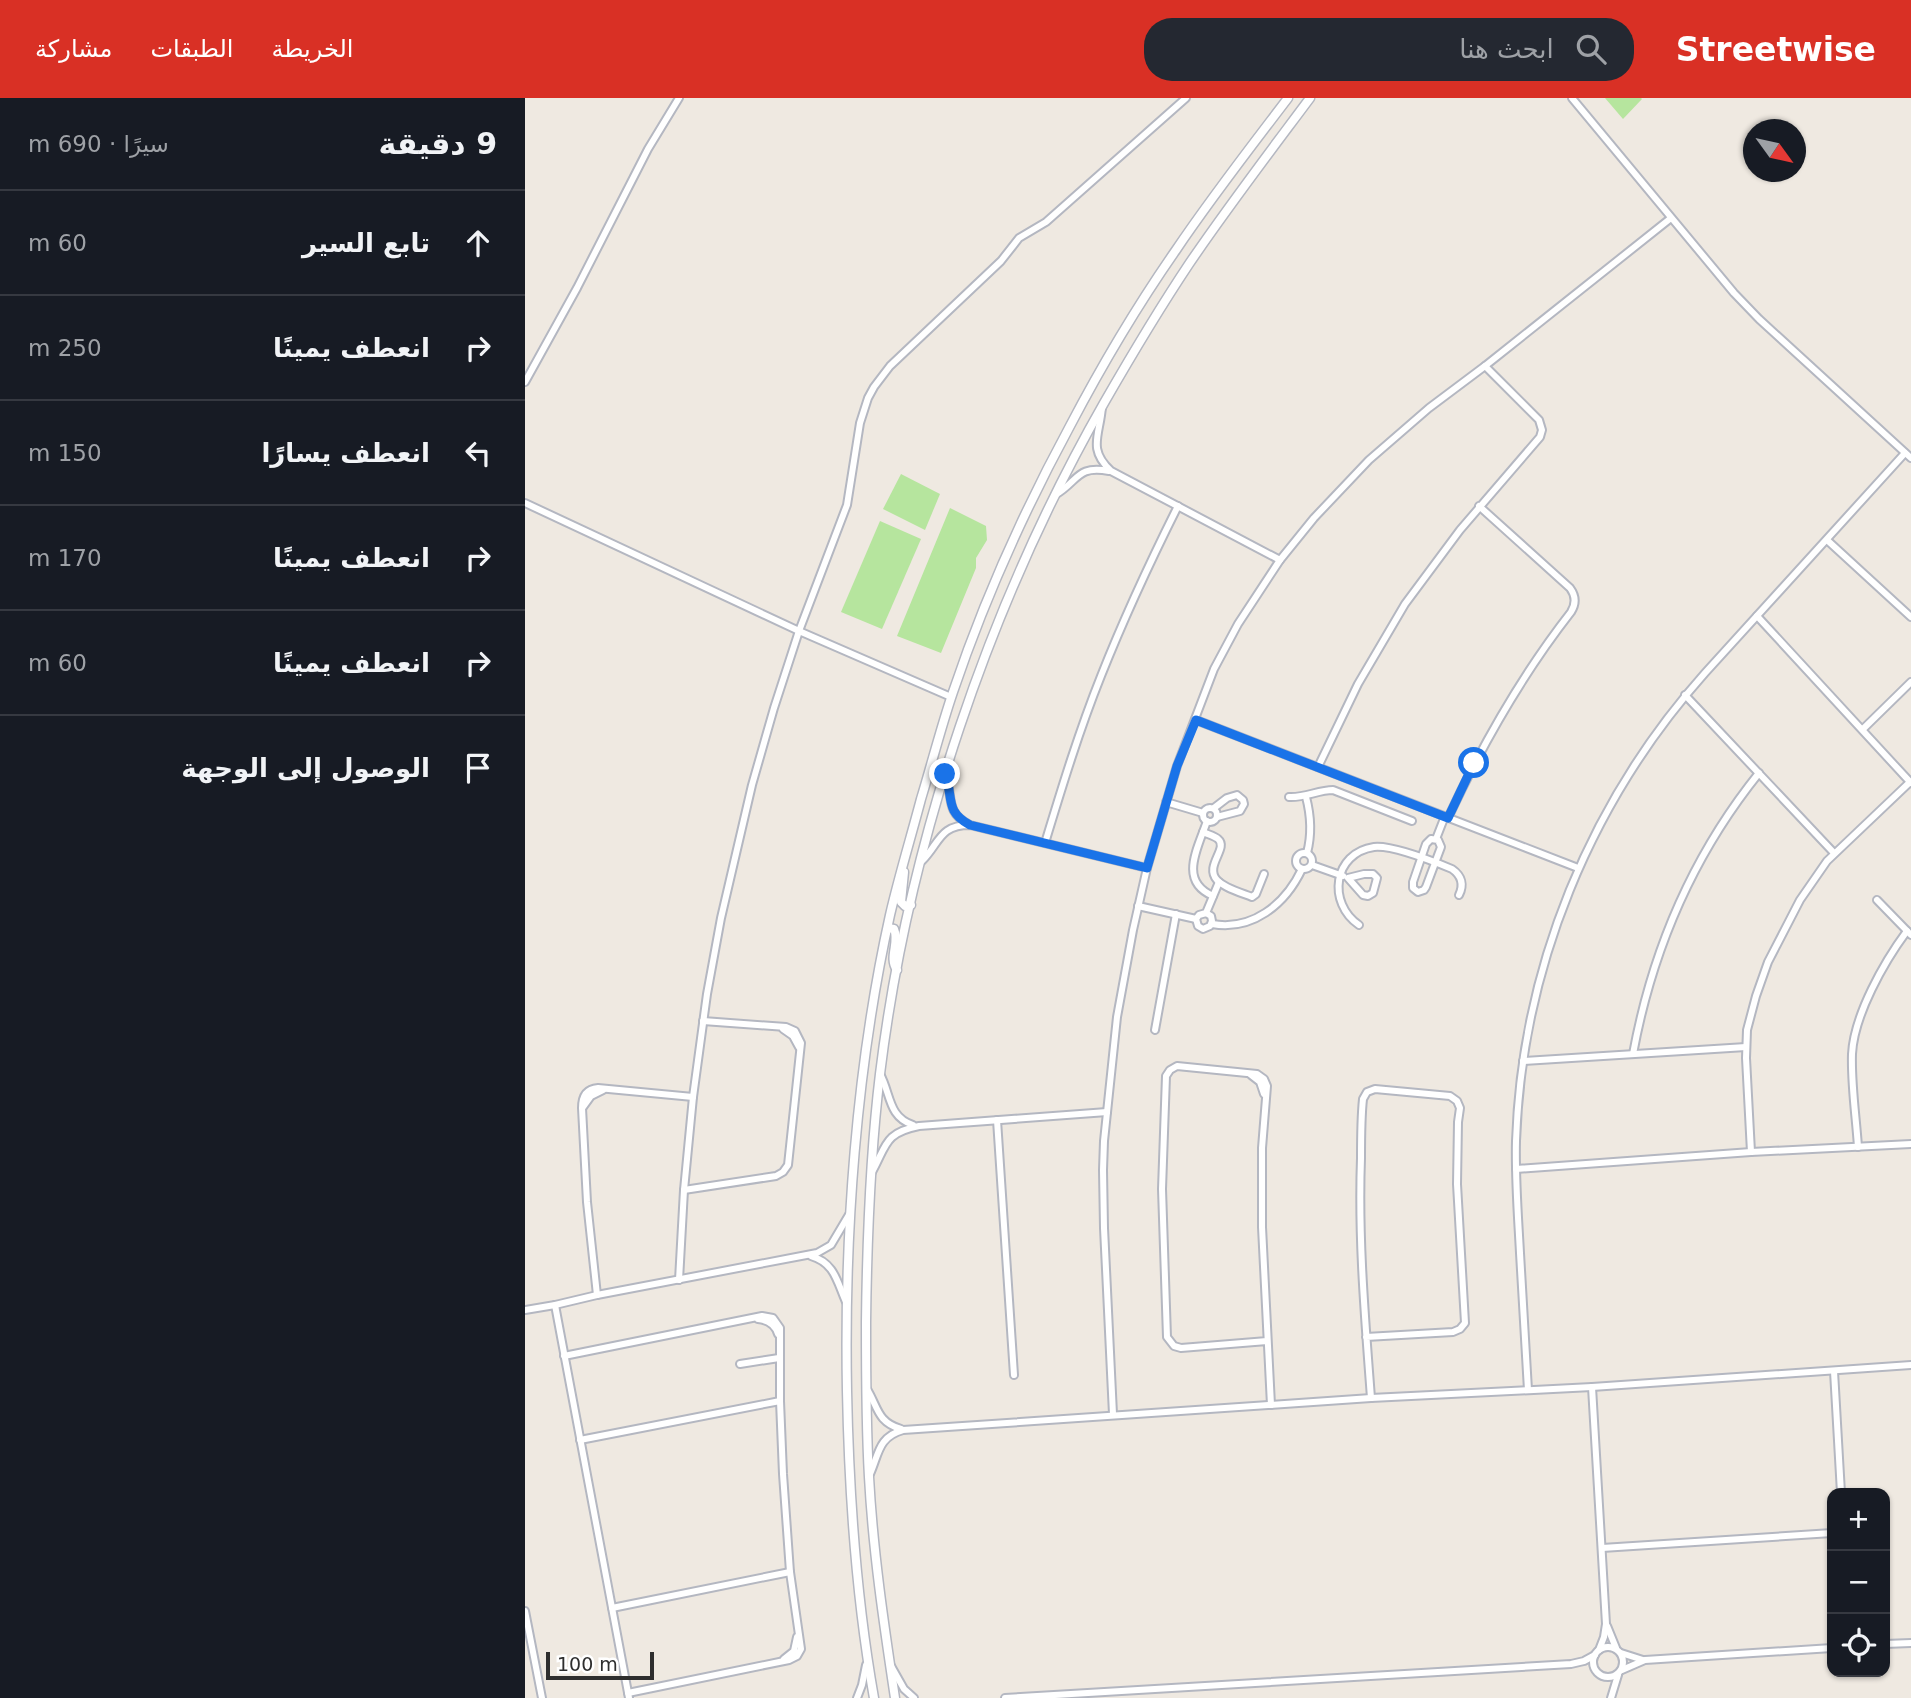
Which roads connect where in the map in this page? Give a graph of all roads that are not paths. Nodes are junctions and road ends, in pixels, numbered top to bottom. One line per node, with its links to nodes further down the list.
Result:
1 (679, 98): 8 (street)
2 (1186, 98): 20 (street)
3 (1288, 98): 23 (street)
4 (1310, 98): 9 (street)
5 (1572, 98): 6 (street)
6 (1671, 218): 7 (street); 10 (street)
7 (1485, 366): 15 (street); 17 (street)
8 (525, 382)
9 (1103, 405): 11 (street); 12 (street)
10 (1908, 456): 16 (street)
11 (1111, 471): 12 (street); 14 (street)
12 (1055, 495): 28 (street)
13 (525, 503): 20 (street)
14 (1178, 506): 17 (street); 42 (street)
15 (1479, 506): 26 (street); 36 (street)
16 (1827, 540): 18 (street); 19 (street)
17 (1280, 560): 24 (street)
18 (1757, 616): 22 (street); 25 (street)
19 (1911, 617)
20 (799, 631): 23 (street); 69 (street)
21 (1911, 682): 25 (street)
22 (1685, 695): 27 (street); 51 (street)
23 (951, 696): 49 (street)
24 (1196, 720): 26 (street); 32 (street)
25 (1863, 729): 29 (street)
26 (1318, 767): 36 (street)
27 (1759, 773): 44 (street); 72 (street)
28 (945, 774): 39 (street); 46 (street)
29 (1910, 782): 44 (street)
30 (1289, 797): 31 (street)
31 (1306, 797): 38 (street); 43 (street)
32 (1166, 802): 34 (street); 50 (street)
33 (1213, 808): 34 (street); 35 (street); 35 (street)
34 (1203, 813): 37 (street)
35 (1217, 817): 37 (street)
36 (1446, 817): 41 (street); 51 (street)
37 (1207, 821): 40 (street)
38 (1412, 821)
39 (970, 825): 42 (street); 46 (street)
40 (1203, 832): 55 (street); 57 (street)
41 (1436, 839): 45 (street); 47 (street)
42 (1045, 843): 50 (street)
43 (1307, 853): 48 (street); 52 (street)
44 (1834, 853): 71 (street)
45 (1421, 858): 47 (street); 47 (street); 54 (street)
46 (921, 862): 59 (street)
47 (1435, 863): 56 (street)
48 (1312, 864): 52 (street); 54 (street)
49 (902, 866): 59 (street); 66 (street)
50 (1147, 868): 60 (street)
51 (1579, 868): 73 (street)
52 (1302, 869): 64 (street)
53 (1264, 874): 55 (street)
54 (1344, 877): 54 (street); 65 (street)
55 (1220, 882): 57 (street)
56 (1459, 895)
57 (1213, 896): 61 (street)
58 (1877, 900): 67 (street)
59 (911, 905): 68 (street)
60 (1138, 906): 62 (street); 76 (street)
61 (1206, 913): 63 (street); 64 (street)
62 (1176, 914): 63 (street); 70 (street)
63 (1196, 919): 64 (street)
64 (1212, 924)
65 (1359, 925)
66 (888, 928): 68 (street); 85 (street)
67 (1909, 933): 80 (street)
68 (897, 970): 74 (street)
69 (702, 1021): 75 (street); 84 (street)
70 (1155, 1030)
71 (1746, 1047): 72 (street); 81 (street)
72 (1633, 1054): 73 (street)
73 (1523, 1061): 82 (street)
74 (880, 1074): 78 (street); 83 (street)
75 (693, 1097): 84 (street); 88 (street)
76 (1107, 1112): 77 (street); 106 (street)
77 (997, 1120): 78 (street); 99 (street)
78 (919, 1126): 83 (street)
79 (1911, 1144): 80 (street)
80 (1858, 1147): 81 (street)
81 (1751, 1152): 82 (street)
82 (1516, 1169): 102 (street)
83 (872, 1172): 100 (street)
84 (684, 1190): 87 (street)
85 (851, 1213): 86 (street); 89 (street)
86 (809, 1255): 87 (street); 89 (street)
87 (679, 1280): 88 (street)
88 (597, 1295): 90 (street)
89 (846, 1302): 122 (street)
90 (555, 1305): 91 (street); 94 (street)
91 (525, 1310)
92 (1366, 1337): 92 (street); 103 (street)
93 (1267, 1341): 93 (street); 105 (street)
94 (565, 1356): 95 (street); 108 (street)
95 (779, 1358): 96 (street); 104 (street)
96 (740, 1364)
97 (1911, 1365): 98 (street)
98 (1834, 1371): 101 (street); 110 (street)
99 (1014, 1375)
100 (866, 1387): 107 (street); 109 (street)
101 (1592, 1387): 102 (street); 112 (street)
102 (1528, 1390): 103 (street)
103 (1371, 1398): 105 (street)
104 (780, 1401): 108 (street); 113 (street)
105 (1271, 1405): 106 (street)
106 (1113, 1414): 107 (street)
107 (903, 1430): 109 (street)
108 (580, 1440): 114 (street)
109 (869, 1476): 124 (street)
110 (1842, 1488)
111 (1827, 1533): 112 (street)
112 (1602, 1548): 116 (street)
113 (790, 1572): 114 (street); 128 (street)
114 (612, 1608): 128 (street)
115 (525, 1611): 129 (street)
116 (1606, 1624): 120 (street); 121 (street)
117 (1911, 1643): 118 (street)
118 (1890, 1644)
119 (1827, 1648): 123 (street)
120 (1618, 1651): 121 (street); 123 (street); 126 (street)
121 (1597, 1653): 125 (street); 127 (street)
122 (867, 1659): 130 (street); 131 (street)
123 (1645, 1660): 126 (street)
124 (890, 1664): 132 (street); 133 (street)
125 (1571, 1664): 127 (street); 134 (street)
126 (1620, 1672): 127 (street); 127 (street)
127 (1599, 1674)
128 (628, 1695)
129 (542, 1698)
130 (857, 1698)
131 (874, 1698)
132 (895, 1698)
133 (915, 1698)
134 (1005, 1698)

